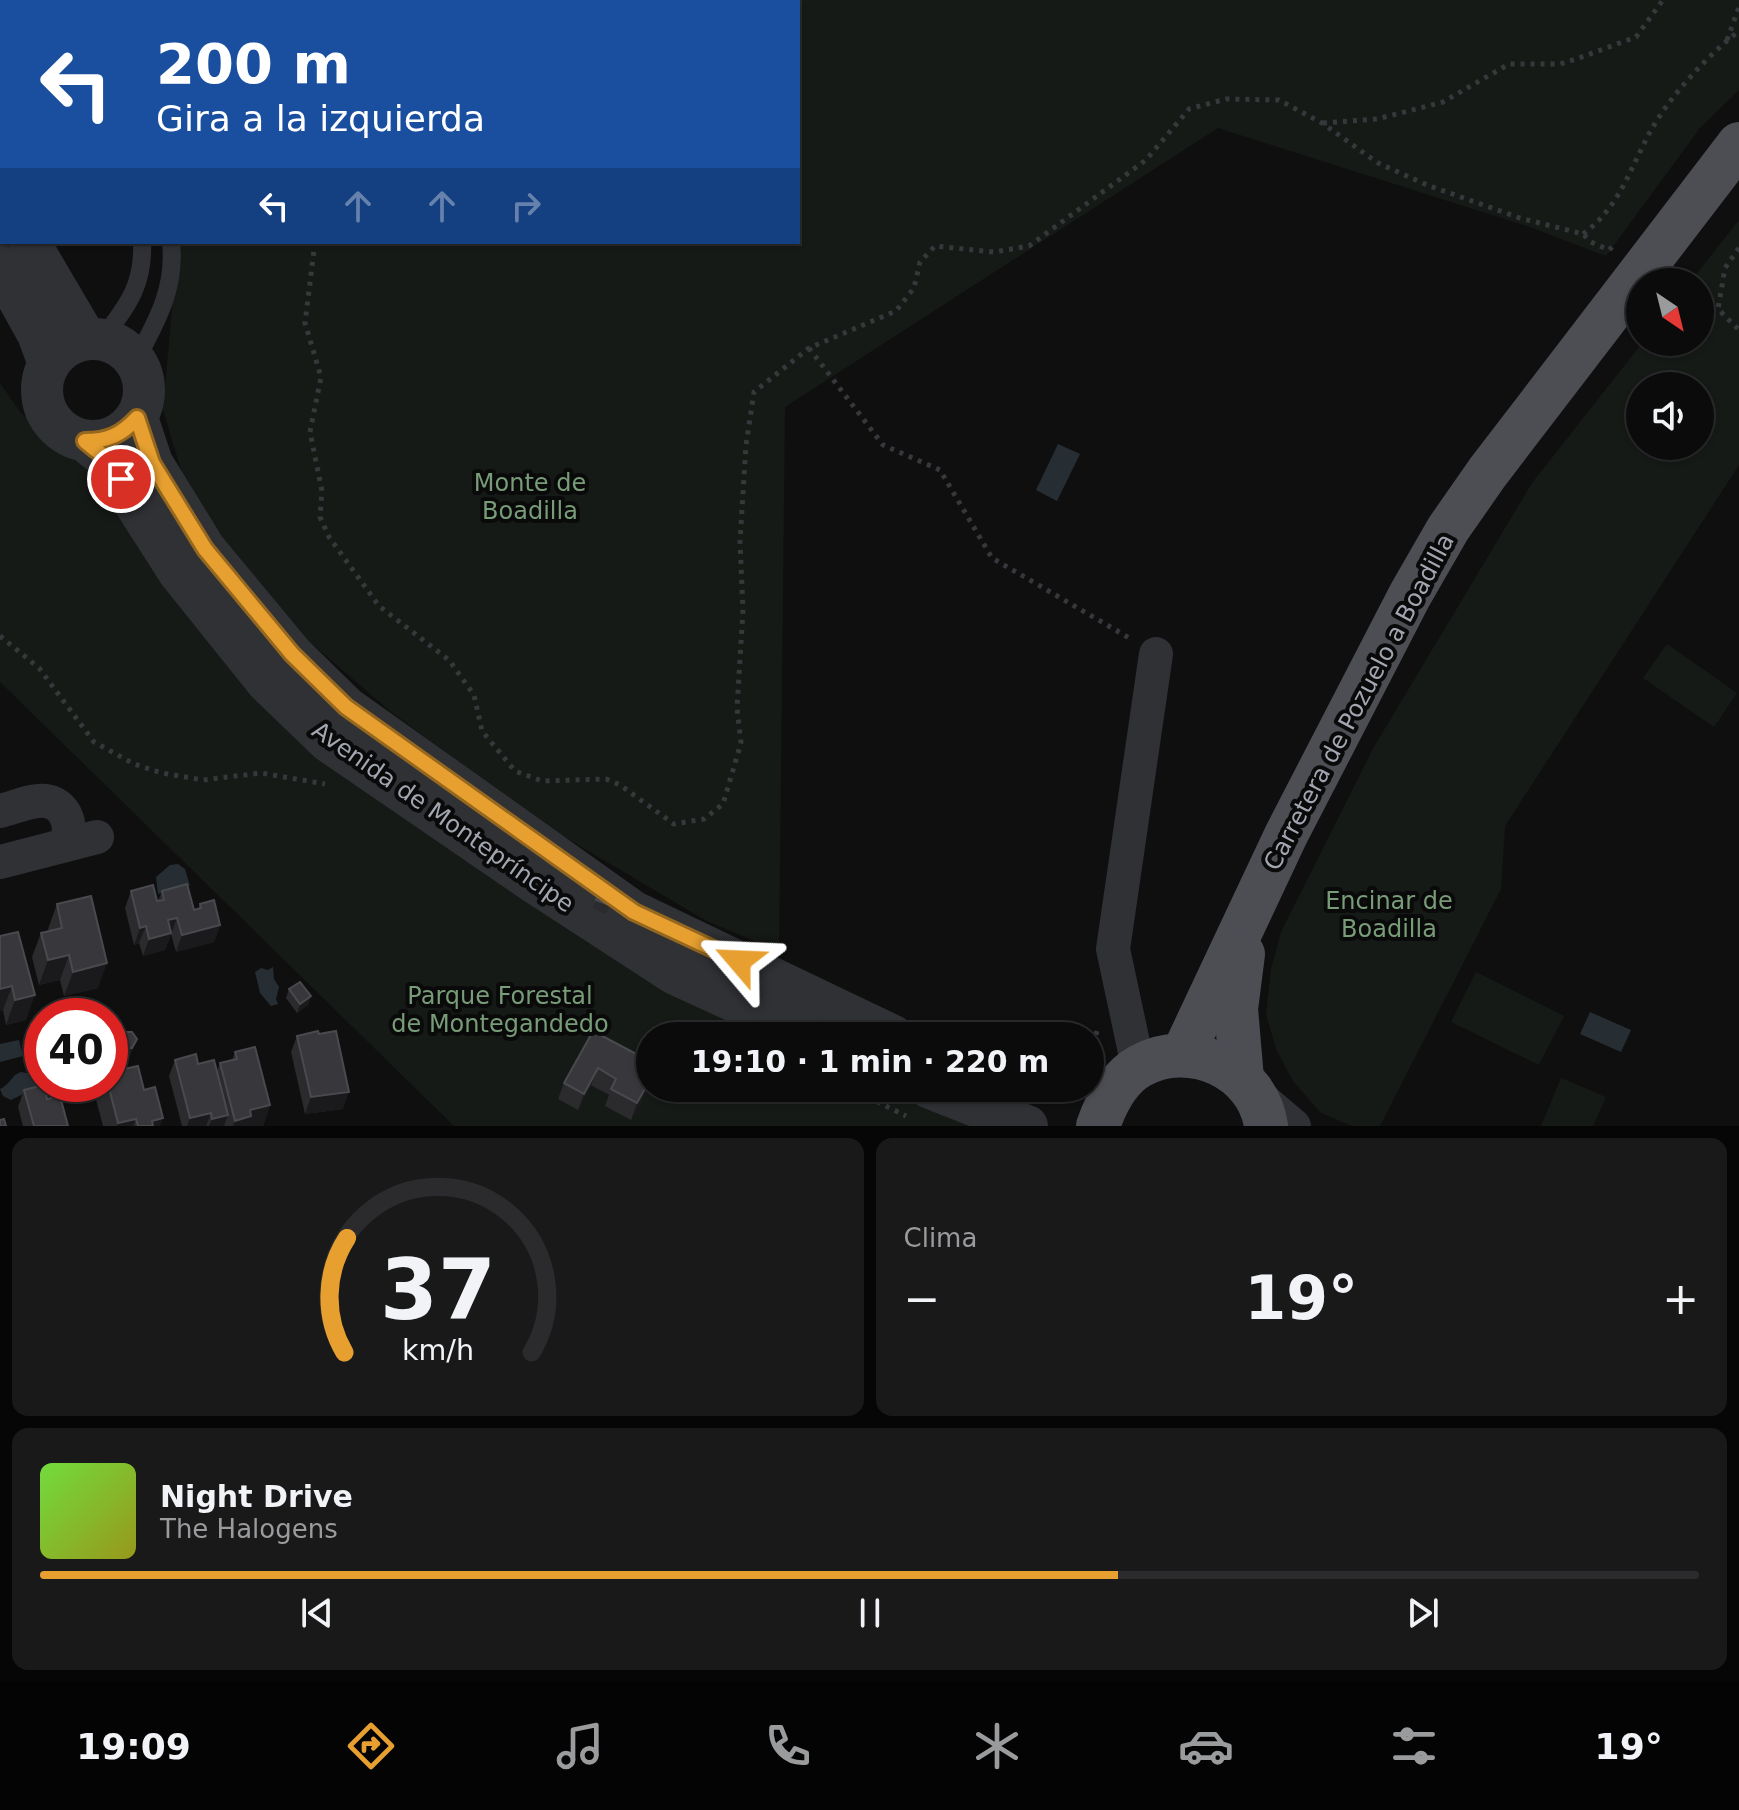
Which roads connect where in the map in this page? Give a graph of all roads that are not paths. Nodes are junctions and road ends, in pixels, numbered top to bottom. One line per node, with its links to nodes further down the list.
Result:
1 (1739, 144): 15 (main road, Carretera de Pozuelo a Boadilla)
2 (31, 244): 6 (street)
3 (142, 244): 6 (lane)
4 (171, 244): 6 (lane)
5 (0, 266): 7 (street)
6 (108, 346): 7 (street); 8 (street)
7 (49, 364): 9 (street)
8 (137, 418): 9 (street); 17 (street, Avenida de Montepríncipe)
9 (85, 441): 16 (street, Avenida de Montepríncipe)
10 (1156, 654): 19 (street)
11 (0, 811): 13 (street)
12 (97, 837): 13 (street)
13 (65, 845): 14 (street)
14 (0, 862)
15 (1248, 921): 18 (main road, Carretera de Pozuelo a Boadilla); 20 (main road, Carretera de Pozuelo a Boadilla)
16 (780, 1022)
17 (864, 1022)
18 (1183, 1054): 19 (main road); 20 (main road)
19 (1115, 1079): 23 (main road)
20 (1254, 1099): 24 (street)
21 (920, 1103): 22 (street)
22 (1027, 1126)
23 (1098, 1126)
24 (1294, 1126)

